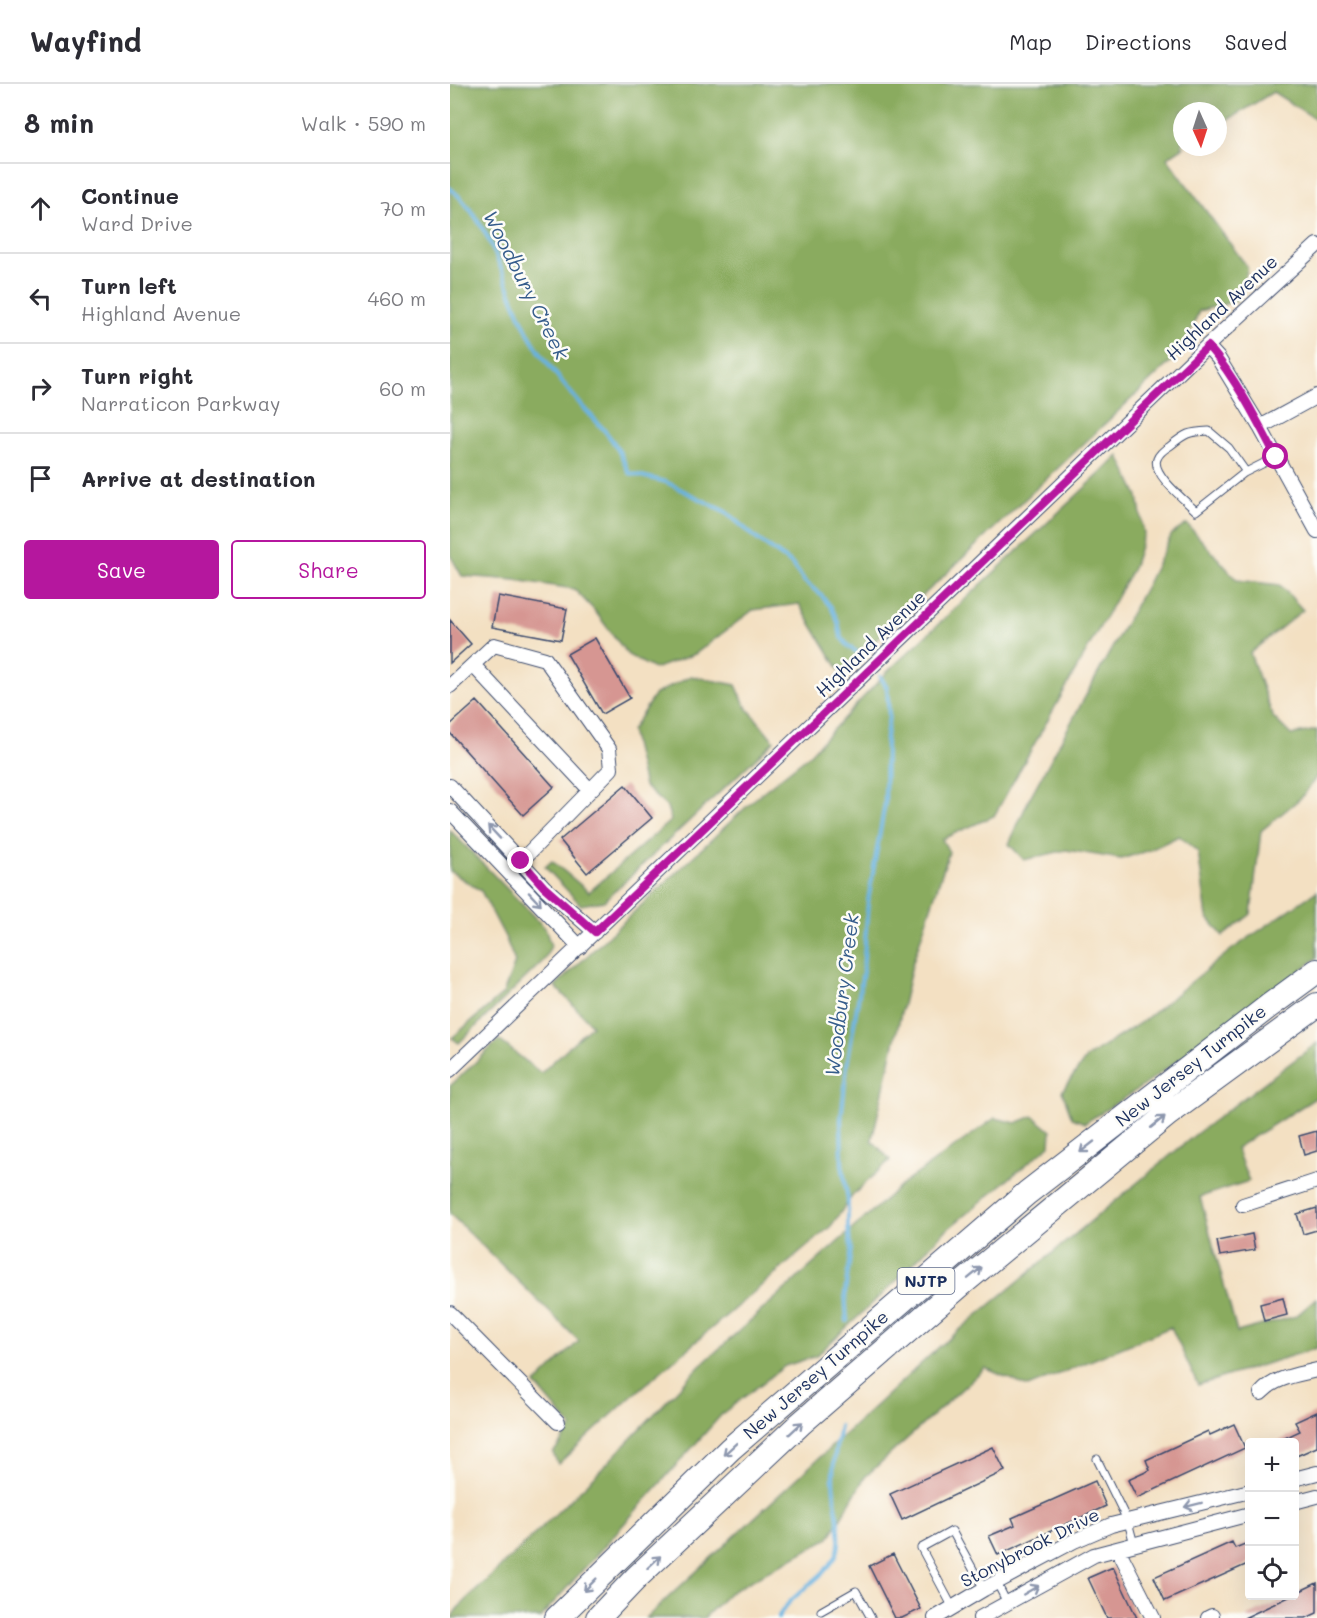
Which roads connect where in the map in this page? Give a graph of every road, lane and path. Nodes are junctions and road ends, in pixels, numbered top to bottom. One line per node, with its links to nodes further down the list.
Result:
1 (1317, 245): 2 (street, Highland Avenue)
2 (1208, 346): 4 (street); 14 (street, Highland Avenue)
3 (1317, 396): 4 (street)
4 (1260, 427): 5 (street)
5 (1276, 457): 6 (lane); 7 (street)
6 (1246, 472): 6 (lane)
7 (1317, 531)
8 (473, 665): 9 (street); 11 (street); 11 (street)
9 (450, 686)
10 (450, 786): 13 (street, one-way to 10)
11 (589, 789): 13 (street)
12 (450, 812): 15 (street, one-way to 15)
13 (521, 861): 14 (street)
14 (595, 932): 15 (street, Highland Avenue)
15 (580, 947): 18 (street, Highland Avenue)
16 (1317, 971): 39 (highway, New Jersey Turnpike / NJTP, one-way to 39)
17 (1317, 1005): 40 (highway, New Jersey Turnpike / NJTP, one-way to 17)
18 (450, 1071)
19 (1317, 1181): 20 (street)
20 (1243, 1205)
21 (450, 1313): 24 (street)
22 (1317, 1370): 23 (street)
23 (1261, 1393)
24 (558, 1422)
25 (1097, 1459): 32 (lane)
26 (1317, 1473): 27 (street)
27 (1299, 1478)
28 (1246, 1492): 32 (street, Stonybrook Drive, one-way to 32)
29 (1317, 1496): 30 (street)
30 (1299, 1501)
31 (1245, 1515): 33 (street, Stonybrook Drive)
32 (1128, 1522): 33 (lane); 35 (street, Stonybrook Drive)
33 (1134, 1544): 34 (street, Stonybrook Drive)
34 (1118, 1548): 36 (street, Stonybrook Drive, one-way to 34); 44 (street)
35 (990, 1586): 36 (lane); 37 (street, Stonybrook Drive); 37 (lane)
36 (1007, 1603): 43 (street, Stonybrook Drive)
37 (953, 1608): 42 (street, Stonybrook Drive)
38 (821, 1611): 41 (lane)
39 (557, 1618)
40 (598, 1618)
41 (871, 1618)
42 (935, 1618)
43 (980, 1618)
44 (1154, 1618)

